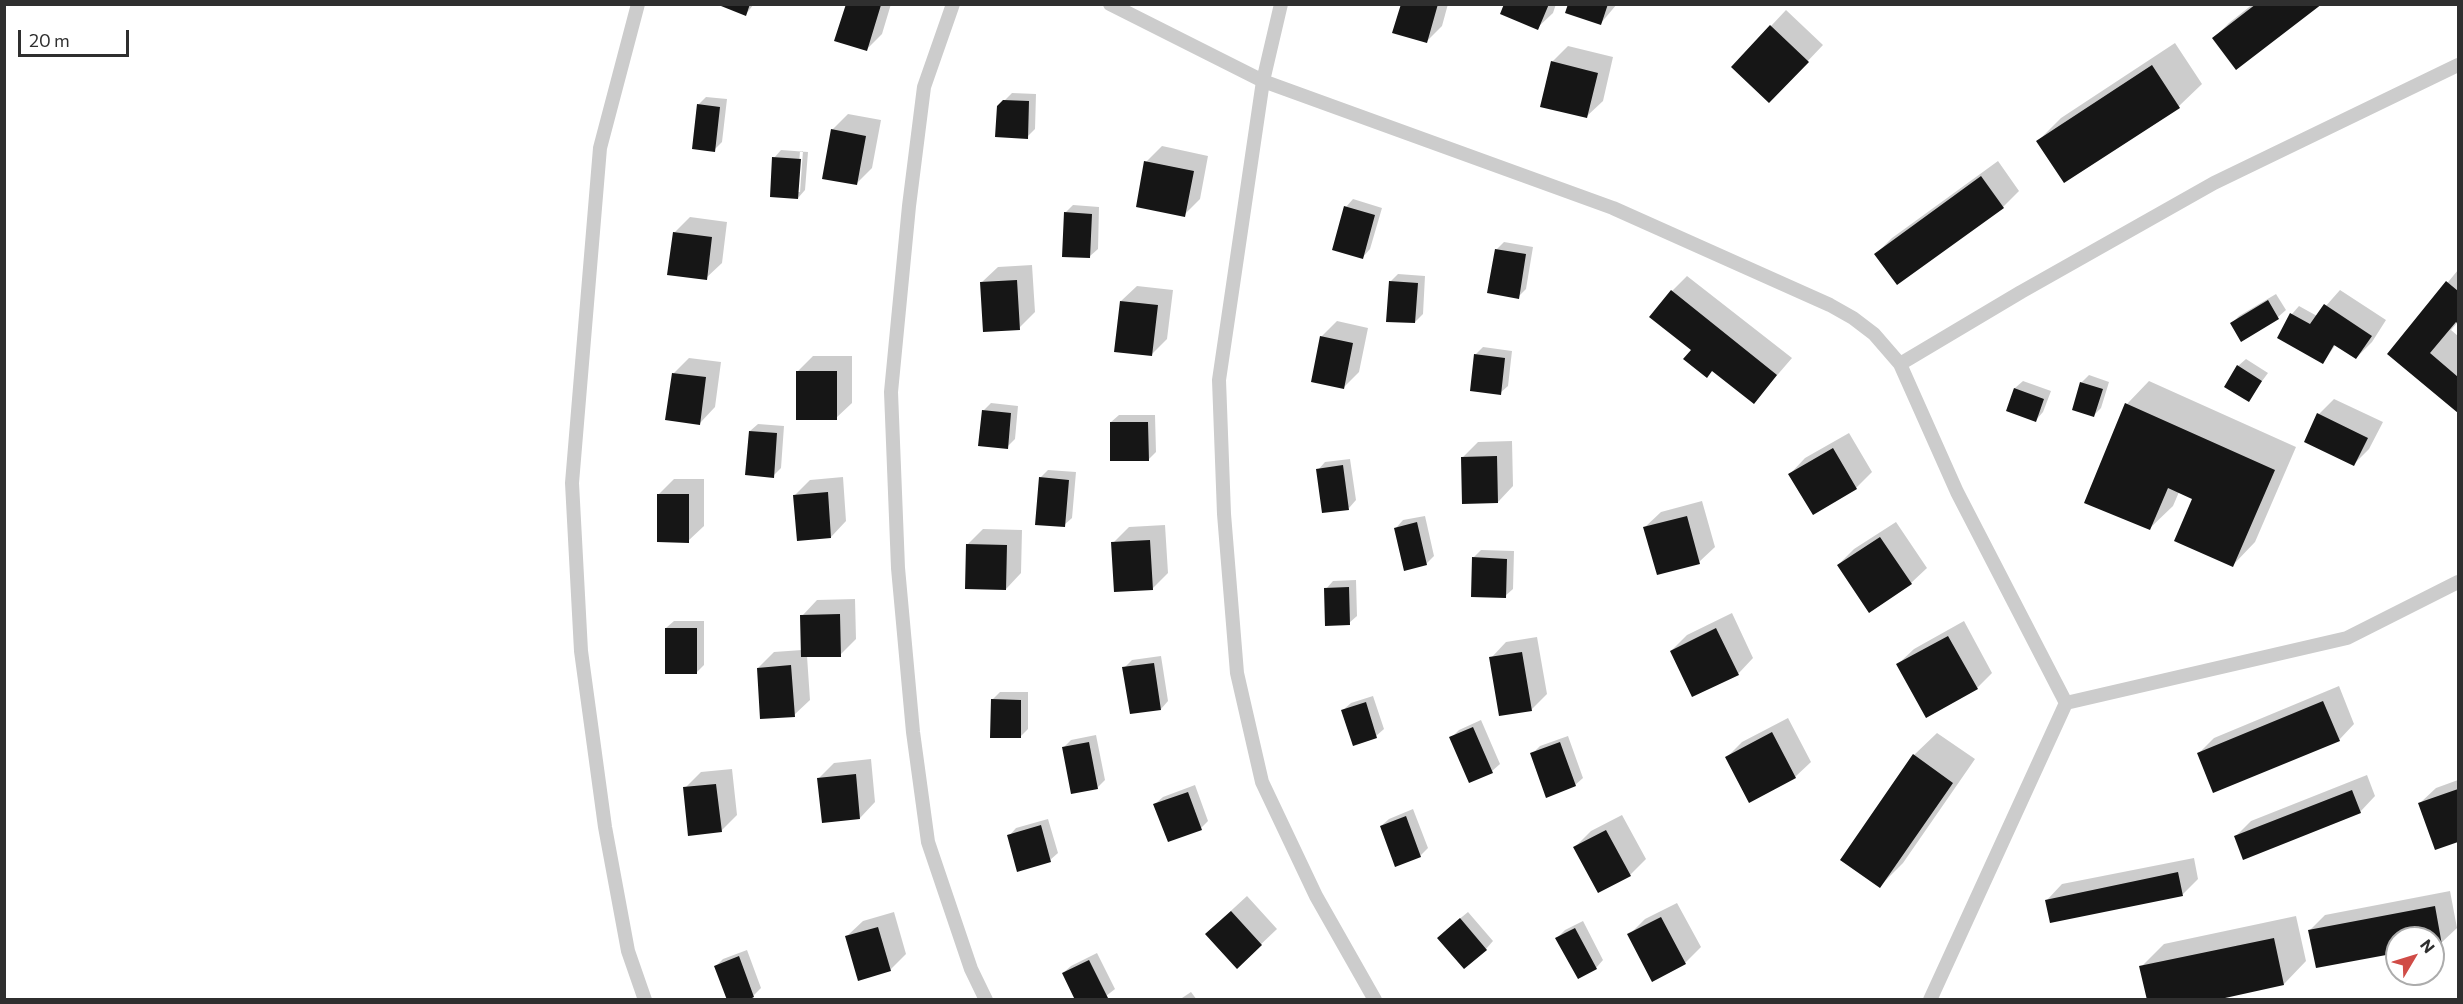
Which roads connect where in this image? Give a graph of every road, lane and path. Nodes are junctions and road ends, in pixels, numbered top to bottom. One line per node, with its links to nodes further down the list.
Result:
1 (638, 4): 10 (lane)
2 (953, 4): 11 (lane)
3 (1110, 4): 6 (lane)
4 (1281, 4): 6 (lane)
5 (2458, 65): 7 (lane)
6 (1263, 81): 7 (lane); 12 (lane)
7 (1900, 364): 9 (lane)
8 (2458, 582): 9 (lane)
9 (2066, 703): 13 (lane)
10 (645, 999)
11 (986, 999)
12 (1375, 999)
13 (1930, 999)

